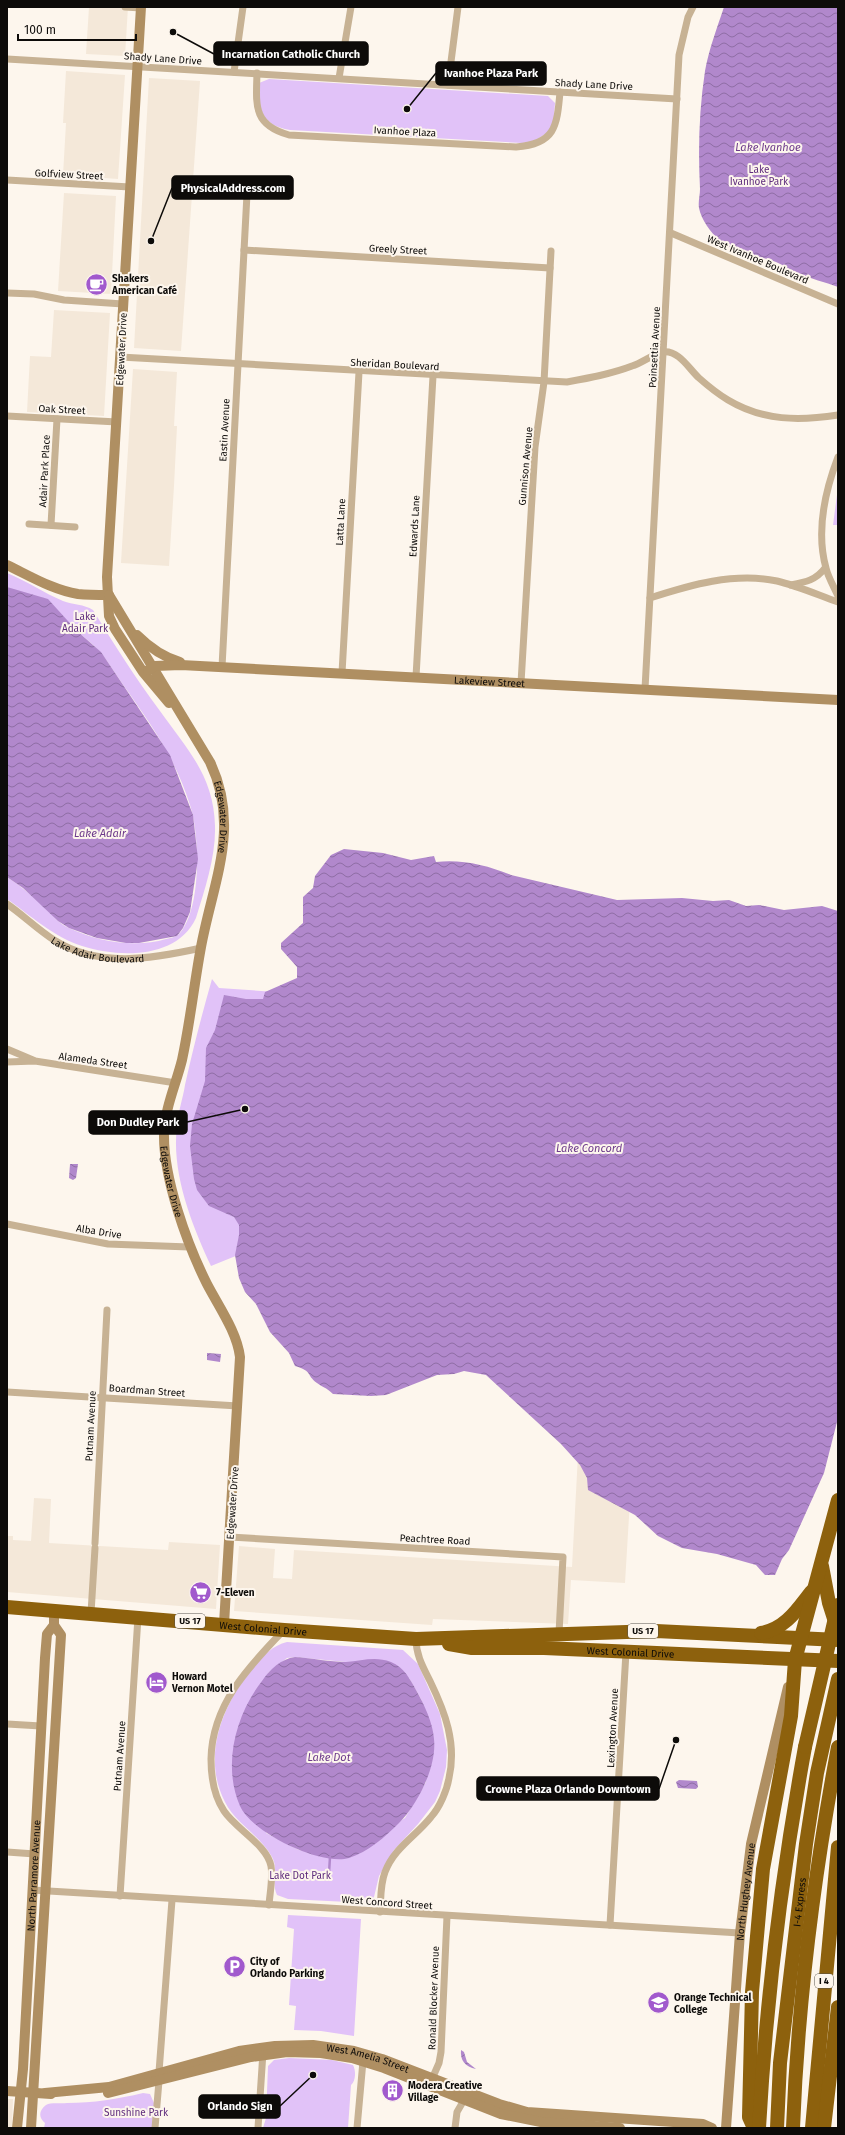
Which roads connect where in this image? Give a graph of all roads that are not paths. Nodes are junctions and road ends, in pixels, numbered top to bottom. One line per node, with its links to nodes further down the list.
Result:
1 (125, 7): 6 (street)
2 (244, 7): 9 (street)
3 (351, 7): 11 (street)
4 (458, 7): 12 (street)
5 (693, 7): 14 (street, Poinsettia Avenue)
6 (141, 8): 8 (street, Edgewater Drive)
7 (7, 59): 8 (street, Shady Lane Drive)
8 (137, 66): 9 (street, Shady Lane Drive); 16 (street, Edgewater Drive)
9 (234, 72): 10 (street, Shady Lane Drive)
10 (257, 74): 11 (street, Shady Lane Drive); 13 (street, Ivanhoe Plaza)
11 (339, 78): 12 (street, Shady Lane Drive)
12 (448, 85): 13 (street, Shady Lane Drive)
13 (560, 92): 14 (street, Shady Lane Drive)
14 (677, 99): 18 (street, Poinsettia Avenue)
15 (7, 180): 16 (street, Golfview Street)
16 (130, 187): 23 (street, Edgewater Drive)
17 (247, 194): 19 (street, Eastin Avenue)
18 (671, 233): 24 (street, West Ivanhoe Boulevard); 25 (street, Poinsettia Avenue)
19 (244, 250): 21 (street, Greely Street); 27 (street, Eastin Avenue)
20 (551, 251): 21 (street, Gunnison Avenue)
21 (550, 268): 30 (street, Gunnison Avenue)
22 (7, 292): 23 (street)
23 (124, 304): 26 (street, Edgewater Drive)
24 (838, 304)
25 (663, 352): 30 (street, Sheridan Boulevard); 32 (street); 44 (street, Poinsettia Avenue)
26 (120, 358): 27 (street, Sheridan Boulevard); 34 (street, Edgewater Drive)
27 (237, 365): 28 (street, Sheridan Boulevard); 48 (street, Eastin Avenue)
28 (359, 372): 29 (street, Sheridan Boulevard); 50 (street, Latta Lane)
29 (433, 376): 30 (street, Sheridan Boulevard); 51 (street, Edwards Lane)
30 (544, 382): 52 (street, Gunnison Avenue)
31 (7, 416): 33 (street, Oak Street)
32 (838, 416)
33 (57, 419): 34 (street, Oak Street); 37 (street, Adair Park Place)
34 (117, 422): 42 (street, Edgewater Drive)
35 (838, 457): 40 (street)
36 (29, 524): 37 (street)
37 (51, 525): 38 (street)
38 (75, 526)
39 (7, 565): 42 (street)
40 (826, 568): 41 (street); 43 (street)
41 (791, 585): 44 (street); 45 (street)
42 (109, 595): 46 (street, Edgewater Drive); 49 (street, Edgewater Drive)
43 (838, 596)
44 (650, 598): 53 (street, Poinsettia Avenue)
45 (838, 602)
46 (126, 624): 47 (street); 49 (street, Edgewater Drive)
47 (193, 665): 48 (street, Lakeview Street); 49 (street, Lakeview Street)
48 (222, 667): 50 (street, Lakeview Street)
49 (148, 670): 56 (street, Edgewater Drive)
50 (342, 673): 51 (street, Lakeview Street)
51 (416, 677): 52 (street, Lakeview Street)
52 (521, 683): 53 (street, Lakeview Street)
53 (645, 689): 54 (street, Lakeview Street)
54 (838, 700)
55 (7, 904): 56 (street, Lake Adair Boulevard)
56 (201, 948): 60 (street, Edgewater Drive)
57 (7, 1049): 58 (street)
58 (35, 1061): 59 (street, Alameda Street); 60 (street, Alameda Street)
59 (7, 1062)
60 (176, 1083): 62 (street, Edgewater Drive)
61 (7, 1224): 62 (street, Alba Drive)
62 (189, 1247): 66 (street, Edgewater Drive)
63 (107, 1310): 65 (street, Putnam Avenue)
64 (7, 1392): 65 (street, Boardman Street)
65 (102, 1397): 66 (street, Boardman Street); 74 (street, Putnam Avenue)
66 (238, 1406): 68 (street, Edgewater Drive)
67 (838, 1500): 69 (highway)
68 (230, 1537): 76 (street, Edgewater Drive); 80 (street, Peachtree Road)
69 (821, 1563): 70 (highway); 78 (highway)
70 (815, 1587): 81 (highway); 82 (highway)
71 (838, 1605): 115 (highway, bridge)
72 (7, 1607): 73 (highway, West Colonial Drive / US 17)
73 (54, 1611): 74 (highway, West Colonial Drive / US 17); 77 (street, North Parramore Avenue)
74 (91, 1613): 75 (highway, West Colonial Drive / US 17)
75 (138, 1617): 76 (highway, West Colonial Drive / US 17); 97 (street, Putnam Avenue)
76 (224, 1624): 79 (highway, West Colonial Drive / US 17)
77 (54, 1625): 90 (street, North Parramore Avenue); 96 (street, North Parramore Avenue)
78 (838, 1627)
79 (284, 1630): 83 (highway, West Colonial Drive / US 17); 99 (street)
80 (559, 1633): 81 (highway, West Colonial Drive / US 17); 83 (highway, West Colonial Drive / US 17)
81 (748, 1636): 82 (highway, West Colonial Drive / US 17)
82 (801, 1638): 84 (highway, West Colonial Drive / US 17); 86 (highway)
83 (420, 1639): 85 (highway, West Colonial Drive / US 17); 100 (street)
84 (838, 1640)
85 (626, 1652): 86 (highway, West Colonial Drive / US 17); 102 (street, Lexington Avenue)
86 (795, 1660): 87 (highway, West Colonial Drive / US 17); 103 (street, North Hughey Avenue); 115 (highway)
87 (838, 1661)
88 (838, 1679): 129 (highway, I-4 Express)
89 (7, 1724): 90 (street)
90 (41, 1726): 94 (street, North Parramore Avenue)
91 (837, 1750): 116 (highway, I-4 Express)
92 (838, 1846): 117 (highway, I 4)
93 (7, 1852): 94 (street)
94 (35, 1854): 95 (street, North Parramore Avenue)
95 (32, 1890): 96 (street, West Concord Street); 112 (street, North Parramore Avenue)
96 (46, 1891): 97 (street, West Concord Street); 113 (street, North Parramore Avenue)
97 (120, 1896): 98 (street, West Concord Street)
98 (172, 1900): 99 (street, West Concord Street); 108 (street)
99 (269, 1905): 100 (street, West Concord Street)
100 (380, 1912): 101 (street, West Concord Street)
101 (447, 1916): 102 (street, West Concord Street); 110 (street, Ronald Blocker Avenue)
102 (610, 1925): 103 (street, West Concord Street)
103 (740, 1933): 126 (street, North Hughey Avenue)
104 (838, 2007): 117 (highway)
105 (263, 2051): 106 (street, West Amelia Street); 107 (street, West Amelia Street); 108 (street, West Amelia Street); 121 (street)
106 (363, 2061): 107 (street); 109 (street, West Amelia Street); 122 (street)
107 (389, 2062): 110 (street, West Amelia Street)
108 (159, 2076): 113 (street, West Amelia Street); 120 (street)
109 (412, 2079): 110 (street); 114 (street, West Amelia Street)
110 (432, 2079): 125 (street, West Amelia Street)
111 (7, 2091): 112 (street, West Amelia Street)
112 (22, 2092): 113 (street, West Amelia Street); 118 (street, North Parramore Avenue)
113 (34, 2092): 119 (street, North Parramore Avenue)
114 (464, 2100): 123 (street); 124 (street, West Amelia Street)
115 (755, 2111): 127 (highway); 128 (highway)
116 (793, 2121)
117 (818, 2122)
118 (17, 2128)
119 (31, 2128)
120 (155, 2128)
121 (258, 2128)
122 (357, 2128)
123 (455, 2128)
124 (620, 2128)
125 (712, 2128)
126 (726, 2128)
127 (754, 2128)
128 (759, 2128)
129 (777, 2128)

